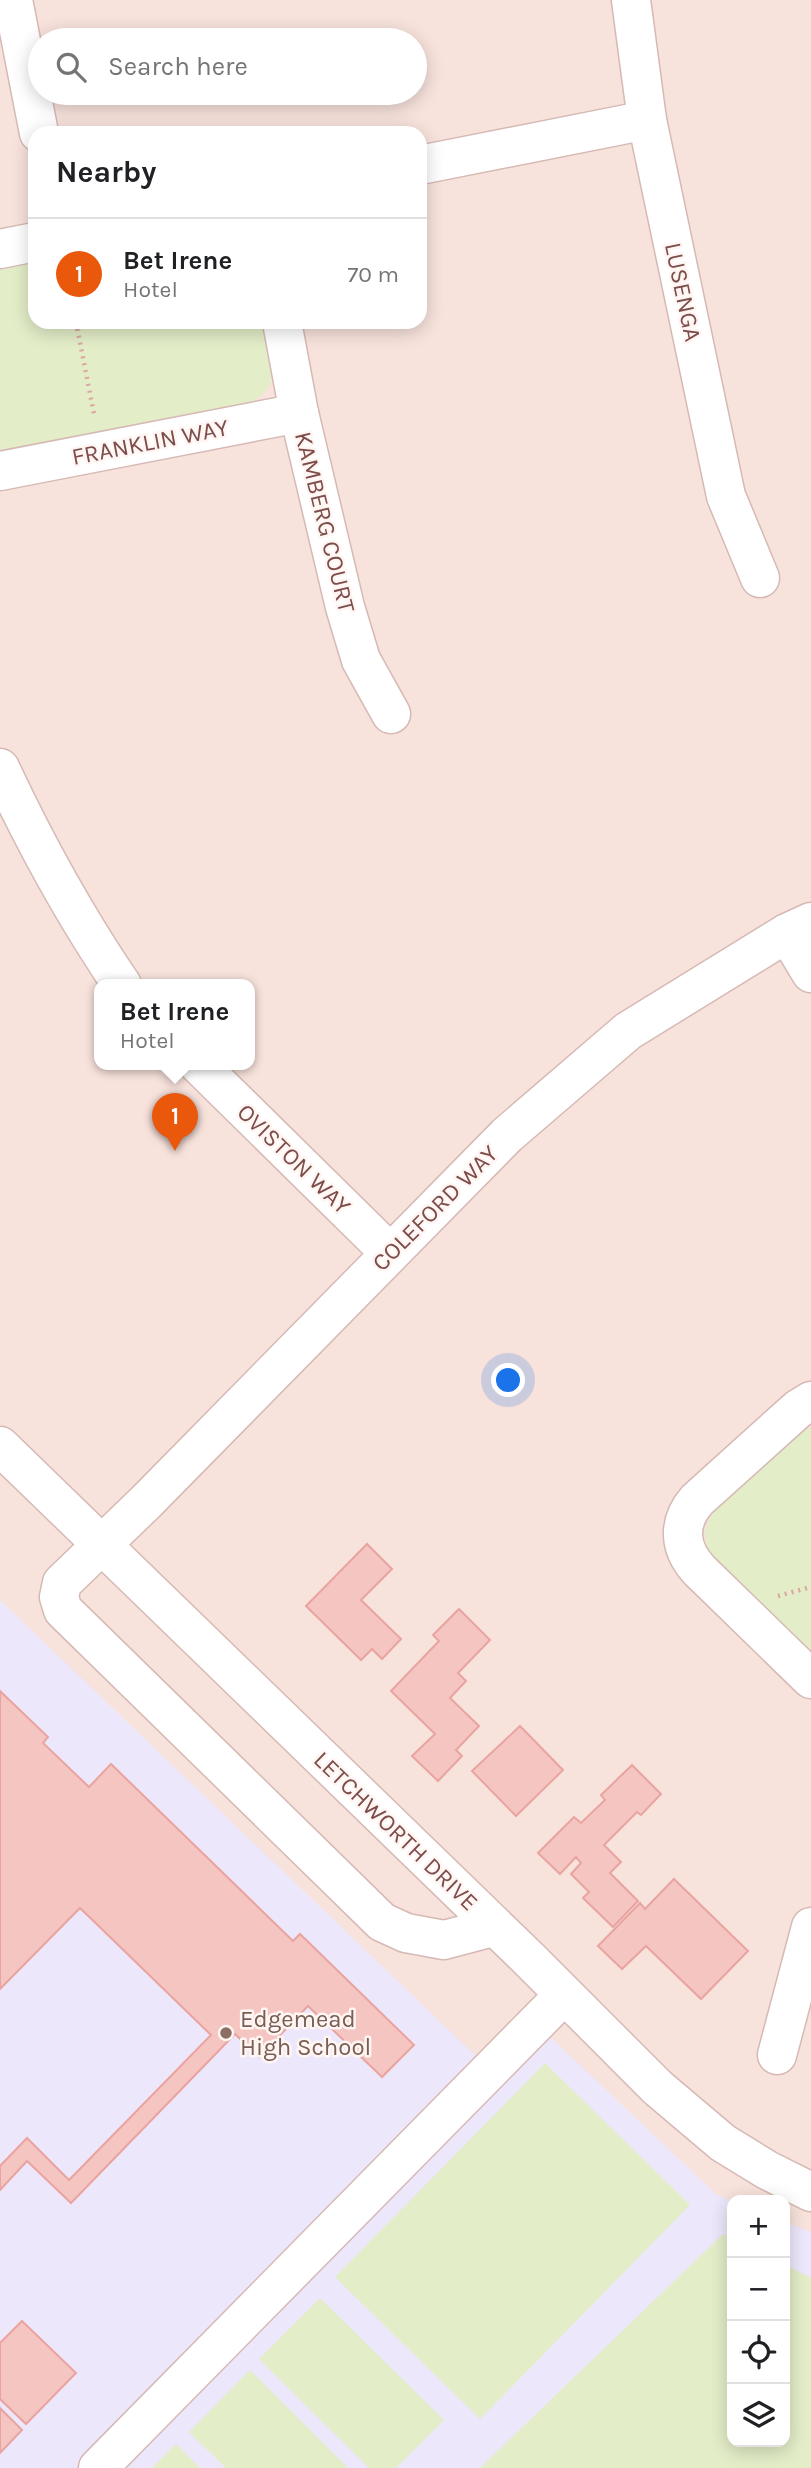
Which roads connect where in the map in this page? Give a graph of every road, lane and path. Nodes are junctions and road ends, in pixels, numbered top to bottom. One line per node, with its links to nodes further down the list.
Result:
1 (13, 0): 3 (street)
2 (631, 0): 5 (street, LUSENGA)
3 (28, 77)
4 (34, 105): 6 (street)
5 (647, 120): 7 (street); 15 (street, LUSENGA)
6 (38, 126)
7 (427, 164)
8 (28, 243): 9 (street)
9 (0, 249)
10 (77, 329): 13 (path)
11 (283, 329): 12 (street, KAMBERG COURT)
12 (299, 413): 13 (street, FRANKLIN WAY); 16 (street, KAMBERG COURT)
13 (101, 452): 14 (street, FRANKLIN WAY)
14 (0, 471)
15 (760, 578)
16 (391, 714)
17 (0, 768): 20 (street)
18 (799, 927): 19 (street); 22 (street, COLEFORD WAY)
19 (811, 972)
20 (118, 979)
21 (204, 1070): 22 (street, OVISTON WAY)
22 (390, 1253): 25 (street, COLEFORD WAY)
23 (811, 1401): 26 (street)
24 (0, 1446): 25 (street, LETCHWORTH DRIVE)
25 (101, 1545): 27 (street, LETCHWORTH DRIVE); 27 (street, COLEFORD WAY)
26 (811, 1679)
27 (493, 1927): 29 (street, LETCHWORTH DRIVE)
28 (811, 1927): 30 (street)
29 (564, 1995): 31 (street, LETCHWORTH DRIVE); 32 (street)
30 (777, 2055)
31 (811, 2192)
32 (98, 2468)

